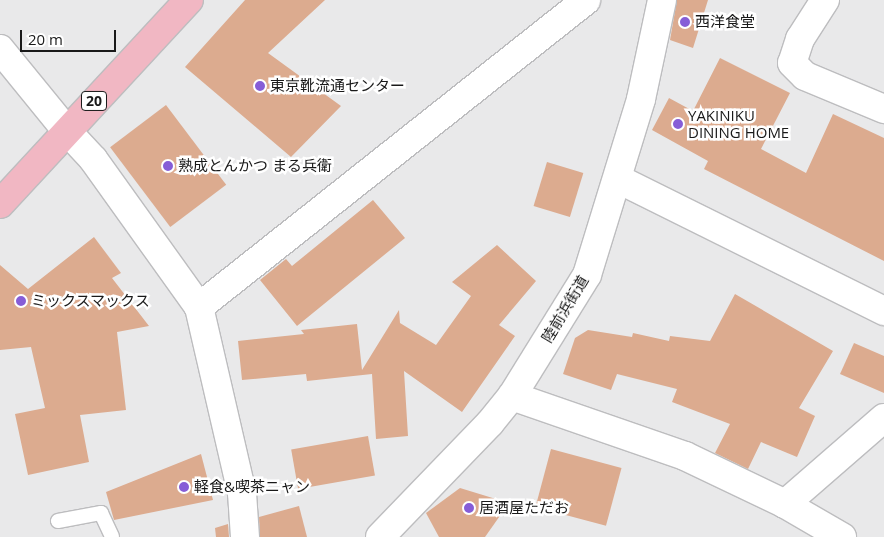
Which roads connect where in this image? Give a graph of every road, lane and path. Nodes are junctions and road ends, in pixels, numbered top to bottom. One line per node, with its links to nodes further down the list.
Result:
1 (189, 0): 7 (main road, 20)
2 (586, 0): 10 (street)
3 (662, 0): 8 (street, 陸前浜街道)
4 (825, 0): 6 (street)
5 (0, 49): 7 (street)
6 (884, 108)
7 (66, 130): 9 (main road, 20); 10 (street)
8 (618, 179): 11 (street); 12 (street, 陸前浜街道)
9 (0, 204)
10 (199, 307): 17 (street)
11 (884, 311)
12 (512, 396): 14 (street); 18 (street, 陸前浜街道)
13 (884, 418): 14 (street)
14 (785, 504): 19 (street)
15 (58, 522): 16 (lane)
16 (112, 537)
17 (245, 537)
18 (380, 537)
19 (842, 537)

